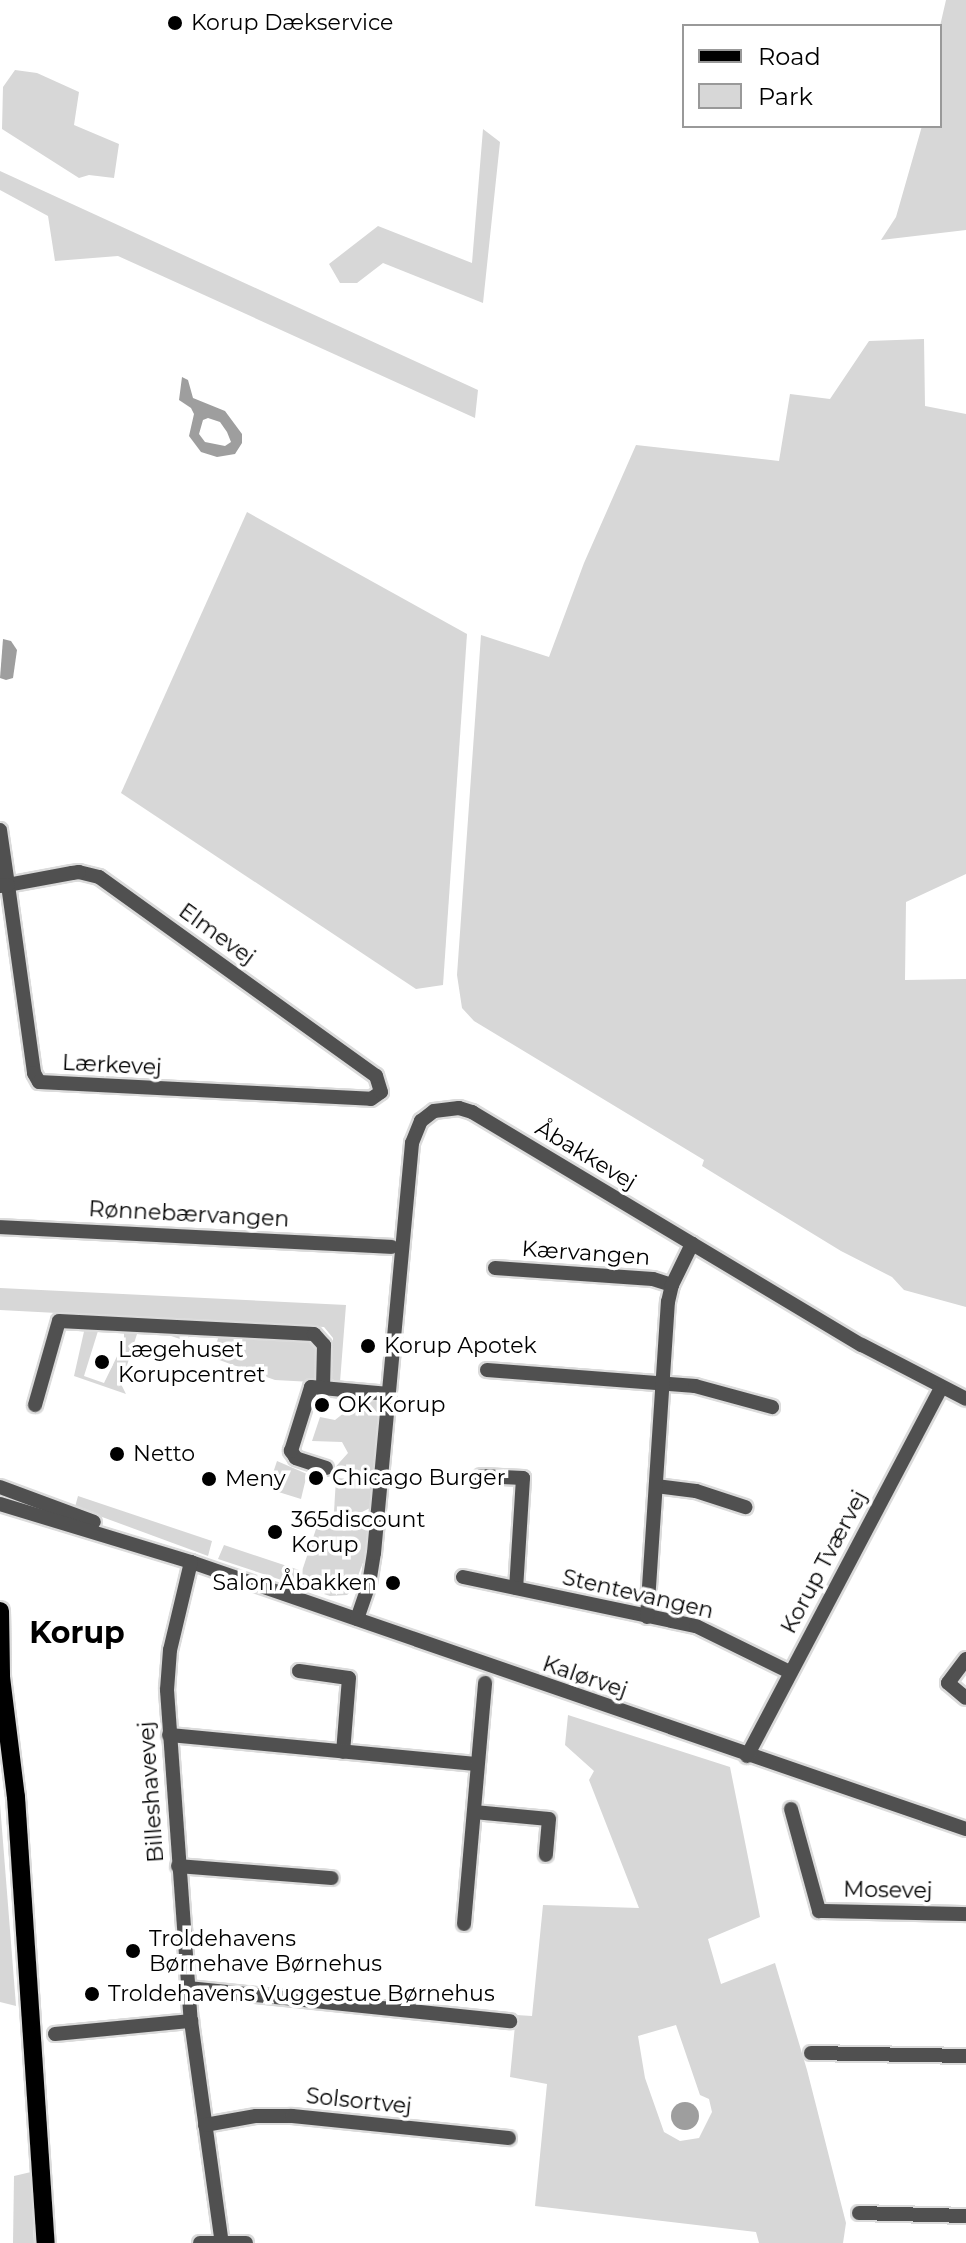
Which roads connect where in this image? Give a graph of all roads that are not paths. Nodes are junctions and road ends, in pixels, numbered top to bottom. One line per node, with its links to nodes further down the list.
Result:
1 (0, 830): 2 (street)
2 (4, 885): 3 (street, Elmevej); 3 (street, Lærkevej)
3 (381, 1092)
4 (0, 1227): 6 (street, Rønnebærvangen)
5 (692, 1244): 8 (street); 12 (street, Åbakkevej); 13 (street, Åbakkevej)
6 (381, 1251)
7 (495, 1268): 8 (street, Kærvangen)
8 (672, 1285): 10 (street)
9 (487, 1370): 10 (street)
10 (663, 1383): 16 (street); 19 (street)
11 (323, 1388): 13 (street); 15 (street); 17 (street)
12 (941, 1388): 14 (street, Åbakkevej); 31 (street, Korup Tværvej)
13 (389, 1394): 28 (street, Åbakkevej)
14 (966, 1399)
15 (35, 1405)
16 (772, 1407)
17 (326, 1468)
18 (481, 1476): 25 (street)
19 (656, 1486): 22 (street); 26 (street)
20 (0, 1487): 23 (street, Kalørvej)
21 (0, 1504): 23 (street, Kalørvej)
22 (745, 1507)
23 (191, 1562): 28 (street, Kalørvej); 35 (street, Billeshavevej)
24 (463, 1577): 25 (street, Stentevangen)
25 (516, 1588): 26 (street, Stentevangen)
26 (647, 1617): 31 (street, Stentevangen)
27 (0, 1618): 32 (main road)
28 (357, 1619): 37 (street, Kalørvej)
29 (966, 1659): 34 (street)
30 (299, 1671): 36 (street)
31 (790, 1672): 37 (street, Korup Tværvej)
32 (1, 1673): 58 (main road)
33 (485, 1683): 38 (street)
34 (966, 1698)
35 (169, 1735): 36 (street); 43 (street, Billeshavevej)
36 (343, 1752): 38 (street)
37 (747, 1756): 41 (street, Kalørvej)
38 (477, 1764): 40 (street)
39 (791, 1809): 45 (street, Mosevej)
40 (474, 1812): 42 (street); 46 (street)
41 (966, 1829)
42 (546, 1855)
43 (178, 1866): 44 (street); 47 (street, Billeshavevej)
44 (332, 1878)
45 (966, 1914)
46 (464, 1924)
47 (188, 1988): 48 (street, Billeshavevej); 49 (street)
48 (191, 2021): 50 (street); 53 (street, Billeshavevej)
49 (510, 2021)
50 (55, 2034)
51 (811, 2053): 52 (street)
52 (966, 2056)
53 (205, 2125): 54 (street, Solsortvej); 57 (street, Billeshavevej)
54 (509, 2138)
55 (859, 2213): 56 (street)
56 (966, 2216)
57 (222, 2242): 59 (street); 60 (street)
58 (46, 2243)
59 (200, 2243)
60 (246, 2243)

